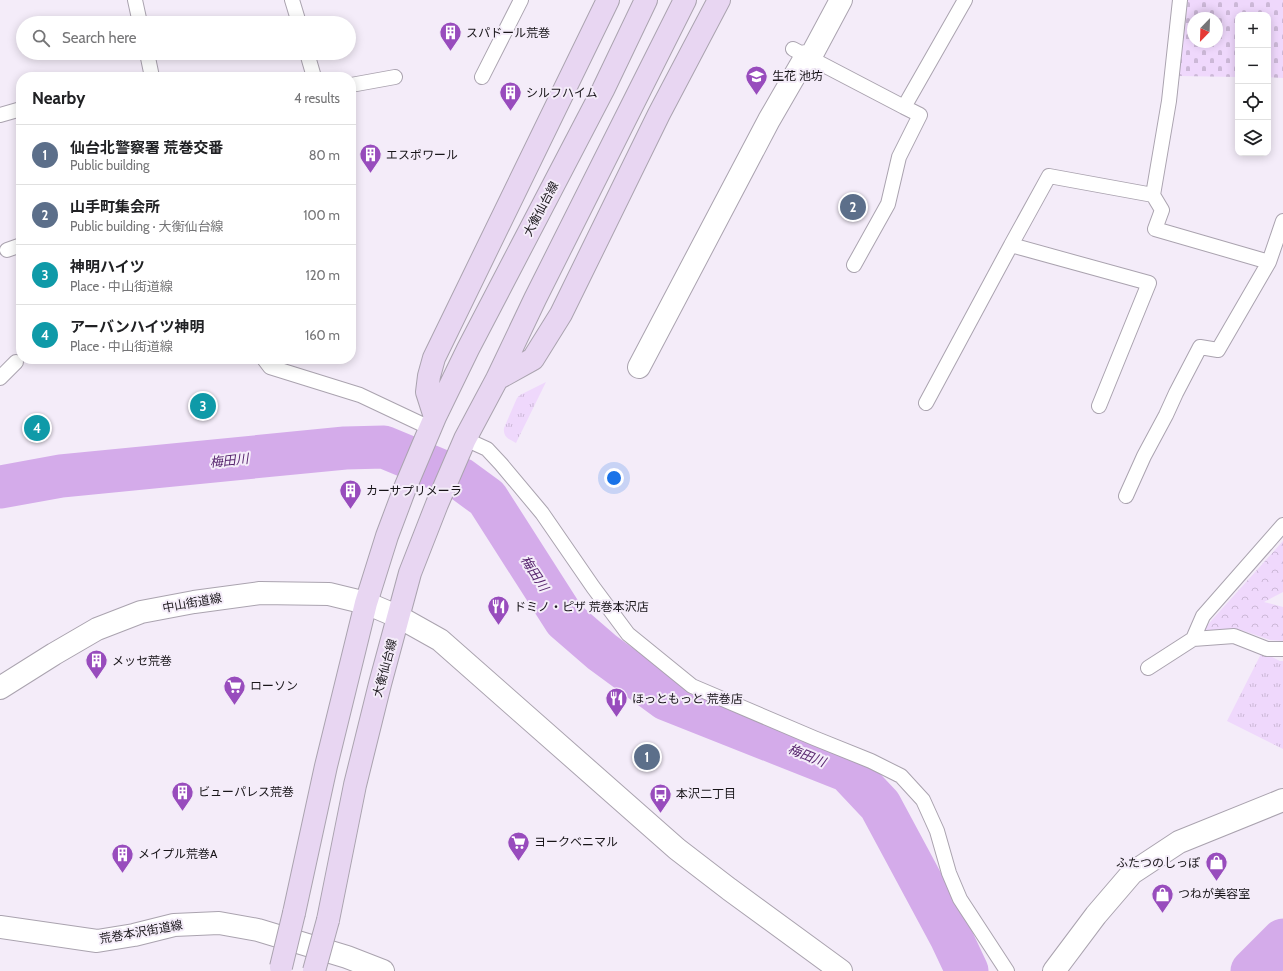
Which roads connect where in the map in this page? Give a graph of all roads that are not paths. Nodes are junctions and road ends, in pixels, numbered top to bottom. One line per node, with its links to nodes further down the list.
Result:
1 (135, 0): 11 (lane)
2 (292, 0): 12 (lane)
3 (521, 0): 19 (lane)
4 (608, 0): 38 (main road)
5 (646, 0): 38 (main road, 大衡仙台線)
6 (685, 0): 35 (main road, 大衡仙台線)
7 (719, 0): 35 (main road)
8 (841, 0): 13 (street)
9 (965, 0): 21 (lane)
10 (1180, 0): 24 (lane)
11 (138, 16)
12 (296, 16)
13 (803, 54): 21 (lane); 33 (street)
14 (148, 60): 16 (lane)
15 (309, 60): 17 (lane)
16 (151, 72)
17 (313, 72)
18 (395, 77): 20 (lane)
19 (482, 77)
20 (356, 84)
21 (904, 107): 30 (lane)
22 (16, 110): 23 (lane)
23 (0, 115)
24 (1153, 195): 26 (lane); 29 (lane)
25 (1283, 221): 29 (lane)
26 (1011, 245): 36 (lane); 37 (lane)
27 (16, 247): 28 (lane)
28 (7, 250)
29 (1269, 262): 40 (lane)
30 (854, 265)
31 (16, 362): 34 (lane)
32 (268, 364): 38 (lane)
33 (639, 367)
34 (0, 378)
35 (497, 379): 39 (main road, 大衡仙台線)
36 (926, 403)
37 (1099, 406)
38 (430, 429): 42 (main road, 大衡仙台線)
39 (462, 447): 43 (main road, 大衡仙台線); 54 (lane)
40 (1126, 496)
41 (1283, 525): 44 (lane)
42 (366, 603): 43 (street, 中山街道線); 47 (street, 中山街道線); 50 (main road, 大衡仙台線, bridge)
43 (399, 617): 51 (main road, 大衡仙台線, bridge); 53 (street, 中山街道線)
44 (1193, 639): 45 (lane); 46 (lane)
45 (1283, 648)
46 (1148, 668)
47 (0, 688)
48 (1283, 800): 55 (street)
49 (0, 927): 52 (street, 荒巻本沢街道線)
50 (280, 969)
51 (314, 971)
52 (383, 971)
53 (841, 971)
54 (1007, 971)
55 (1054, 971)

